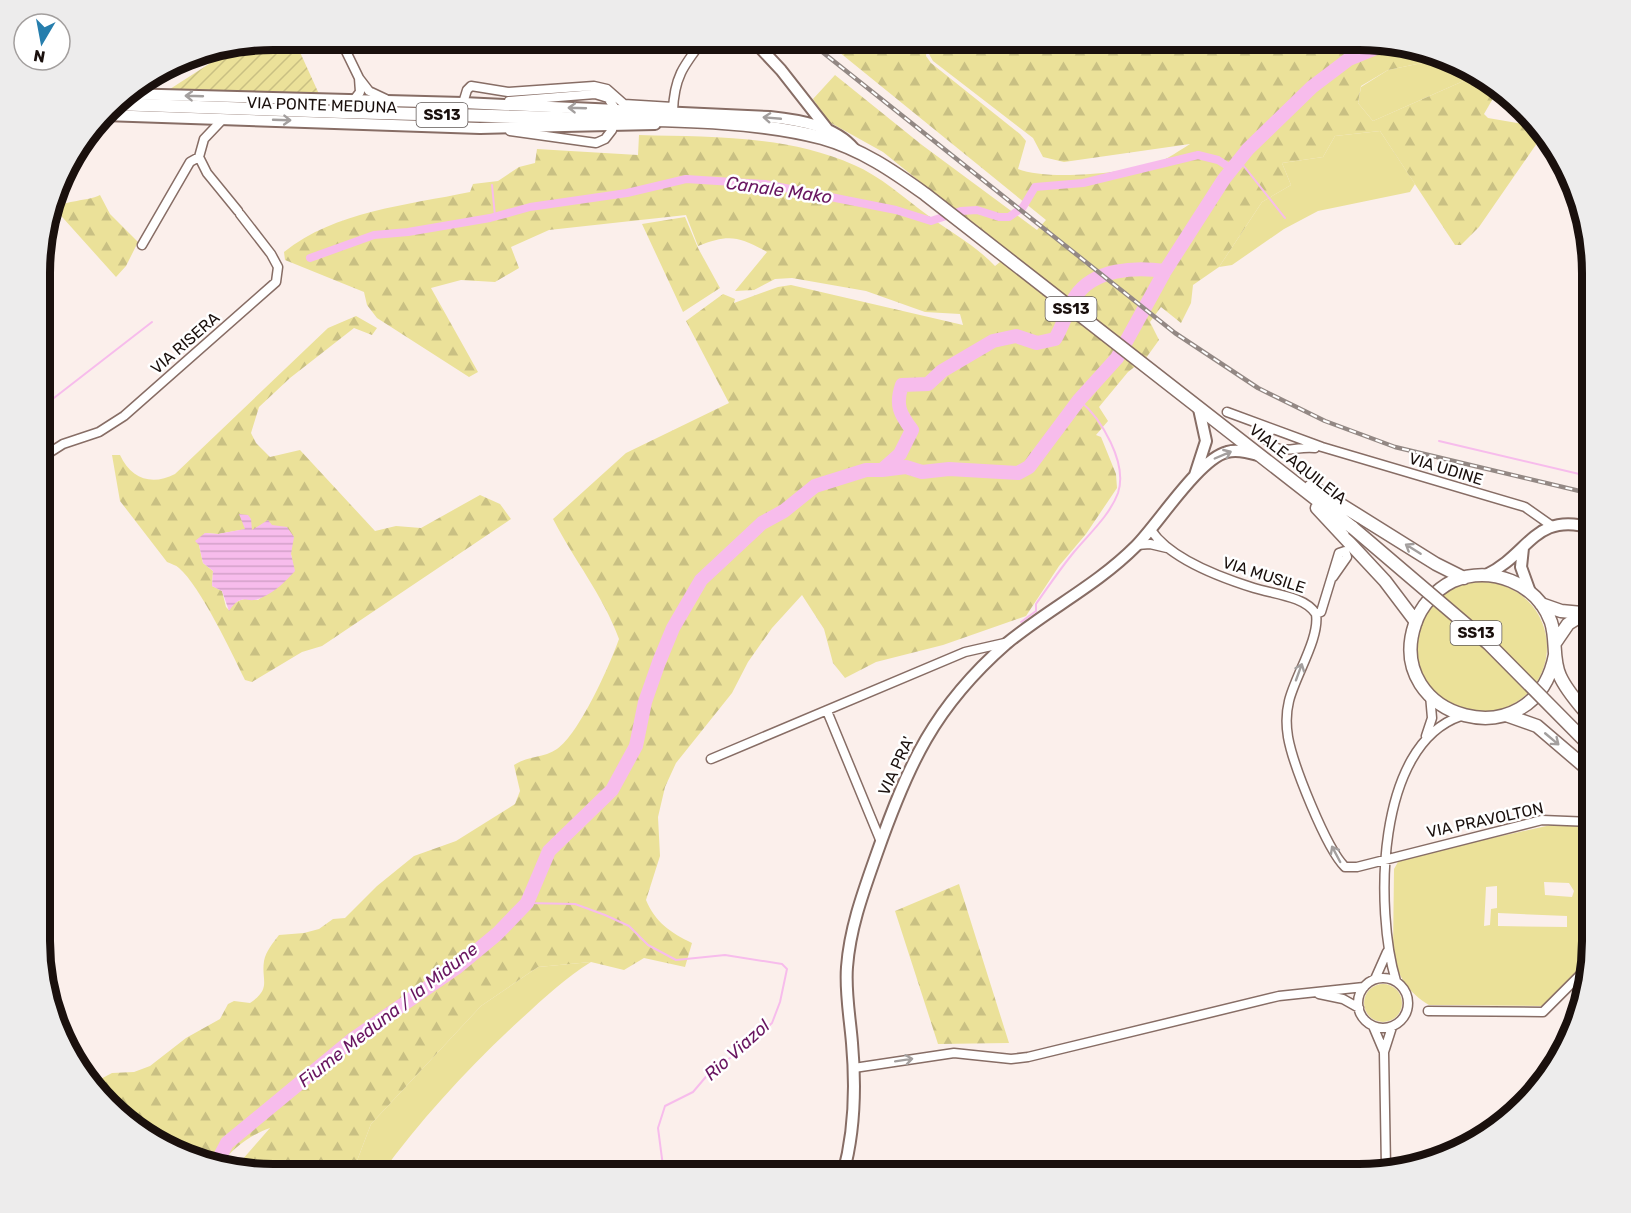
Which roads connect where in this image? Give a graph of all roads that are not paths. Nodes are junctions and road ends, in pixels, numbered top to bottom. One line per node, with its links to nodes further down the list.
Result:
1 (345, 50): 4 (street, VIA PONTE MEDUNA)
2 (695, 50): 15 (street)
3 (762, 50): 8 (street)
4 (359, 78): 9 (street, VIA PONTE MEDUNA); 10 (street, VIA PONTE MEDUNA)
5 (144, 91): 7 (street)
6 (139, 95): 7 (street, VIA PONTE MEDUNA)
7 (144, 95): 9 (street, VIA PONTE MEDUNA, one-way to 7)
8 (802, 98): 19 (street); 23 (street)
9 (353, 101): 10 (street, VIA PONTE MEDUNA)
10 (404, 102): 11 (street, VIA PONTE MEDUNA)
11 (463, 104): 12 (street, VIA PONTE MEDUNA); 15 (street, VIA PONTE MEDUNA)
12 (479, 104): 14 (street, VIA PONTE MEDUNA); 15 (street, VIA PONTE MEDUNA, one-way to 12)
13 (125, 105): 16 (main road, SS13)
14 (614, 107)
15 (673, 110): 19 (street, VIA PONTE MEDUNA, one-way to 15)
16 (222, 113): 18 (street, VIA PONTE MEDUNA); 20 (main road, VIA PONTE MEDUNA / SS13); 21 (street, VIA PONTE MEDUNA, one-way to 21); 24 (street)
17 (115, 115): 18 (street, VIA PONTE MEDUNA)
18 (195, 117): 24 (street)
19 (797, 120): 23 (street, VIA PONTE MEDUNA)
20 (664, 122): 21 (street, VIA PONTE MEDUNA); 25 (main road, VIA PONTE MEDUNA / SS13)
21 (480, 128): 22 (street)
22 (612, 130)
23 (829, 131): 25 (street, VIA PONTE MEDUNA)
24 (204, 139): 26 (street)
25 (854, 149): 28 (main road, VIA PONTE MEDUNA / SS13)
26 (199, 157): 27 (street); 32 (street, VIA RISERA)
27 (142, 245)
28 (1139, 363): 29 (main road, VIALE AQUILEIA / SS13)
29 (1199, 409): 34 (main road, VIALE AQUILEIA / SS13); 35 (street, VIA PRA')
30 (1227, 412): 31 (street, VIA UDINE)
31 (1272, 430): 33 (street, VIA UDINE); 33 (street, VIA UDINE)
32 (50, 452)
33 (1346, 454): 36 (street, VIA UDINE)
34 (1261, 456): 35 (street, VIA PRA', one-way to 34); 46 (main road, one-way to 34); 52 (main road); 60 (main road, VIALE AQUILEIA / SS13, bridge)
35 (1193, 479): 39 (street, VIA PRA')
36 (1537, 515): 38 (street, VIA UDINE); 40 (street)
37 (1582, 525): 38 (street)
38 (1552, 526): 40 (street)
39 (1151, 530): 41 (street, VIA PRA'); 43 (street, VIA MUSILE)
40 (1536, 534): 42 (street)
41 (1137, 545): 43 (street); 53 (street, VIA PRA')
42 (1523, 548): 44 (street); 47 (street)
43 (1178, 553): 50 (street, VIA MUSILE)
44 (1486, 575): 46 (main road); 47 (main road)
45 (1334, 577): 50 (street)
46 (1464, 578): 52 (main road)
47 (1530, 592): 48 (main road)
48 (1541, 604): 49 (main road); 54 (main road)
49 (1582, 613)
50 (1316, 614): 66 (street, VIA MUSILE, one-way to 50)
51 (1582, 617): 54 (main road)
52 (1416, 622): 55 (main road)
53 (1009, 642): 57 (street); 65 (street, VIA PRA')
54 (1555, 649): 56 (main road); 58 (main road)
55 (1430, 695): 59 (main road); 61 (street)
56 (1582, 706)
57 (827, 711): 62 (street); 65 (street)
58 (1506, 715): 59 (main road); 63 (main road, one-way to 63)
59 (1461, 716): 61 (street)
60 (1582, 738)
61 (1424, 742): 66 (street)
62 (711, 759)
63 (1582, 764)
64 (1582, 822): 66 (street, VIA PRAVOLTON)
65 (881, 842): 78 (street, VIA PRA')
66 (1386, 858): 67 (street)
67 (1387, 951): 69 (street); 70 (street)
68 (1579, 976): 74 (street)
69 (1375, 979): 70 (street); 71 (street)
70 (1396, 981): 76 (street)
71 (1364, 987): 72 (street); 73 (street)
72 (1312, 993): 73 (street); 78 (street, one-way to 72)
73 (1359, 1008): 75 (street)
74 (1428, 1011)
75 (1373, 1026): 76 (street); 77 (street)
76 (1392, 1027): 77 (street)
77 (1384, 1052): 79 (street)
78 (854, 1068): 80 (street, VIA PRA')
79 (1386, 1162)
80 (845, 1164)

